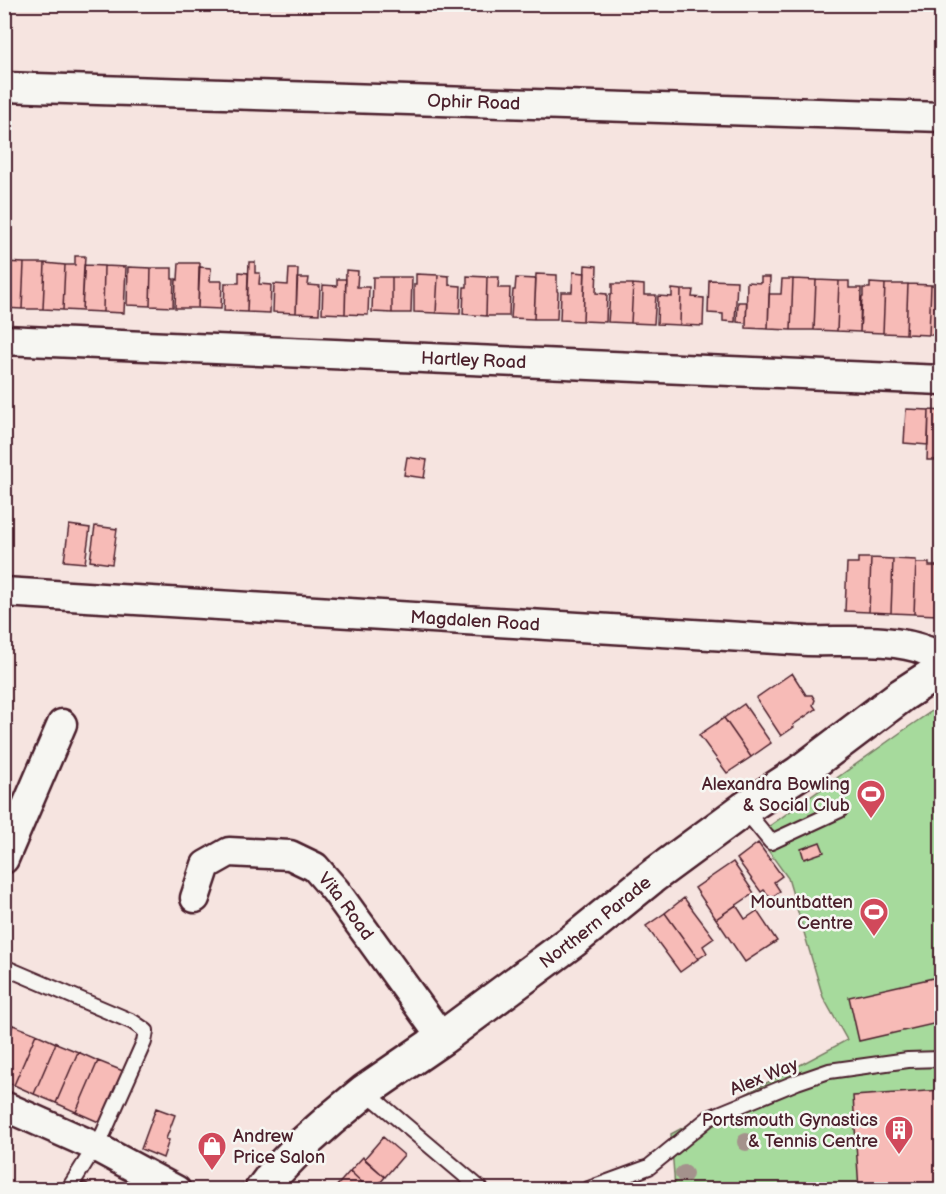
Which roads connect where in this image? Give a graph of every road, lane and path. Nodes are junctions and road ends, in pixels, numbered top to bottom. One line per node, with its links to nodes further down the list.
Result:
1 (4, 87): 2 (street, Ophir Road)
2 (942, 117)
3 (4, 340): 4 (street, Hartley Road)
4 (942, 380)
5 (4, 592): 6 (street, Magdalen Road)
6 (942, 662)
7 (942, 669): 9 (main road, Northern Parade)
8 (62, 724): 11 (street)
9 (744, 809): 10 (lane); 14 (main road, Northern Parade)
10 (840, 810)
11 (4, 859)
12 (195, 898): 14 (street, Vita Road)
13 (4, 967): 18 (lane)
14 (442, 1038): 16 (main road, Northern Parade)
15 (942, 1059): 23 (lane, Alex Way)
16 (365, 1091): 21 (main road, Northern Parade); 22 (lane)
17 (4, 1106): 18 (street)
18 (94, 1146): 19 (lane); 20 (street)
19 (68, 1190)
20 (176, 1190)
21 (262, 1190)
22 (482, 1190)
23 (586, 1190)

